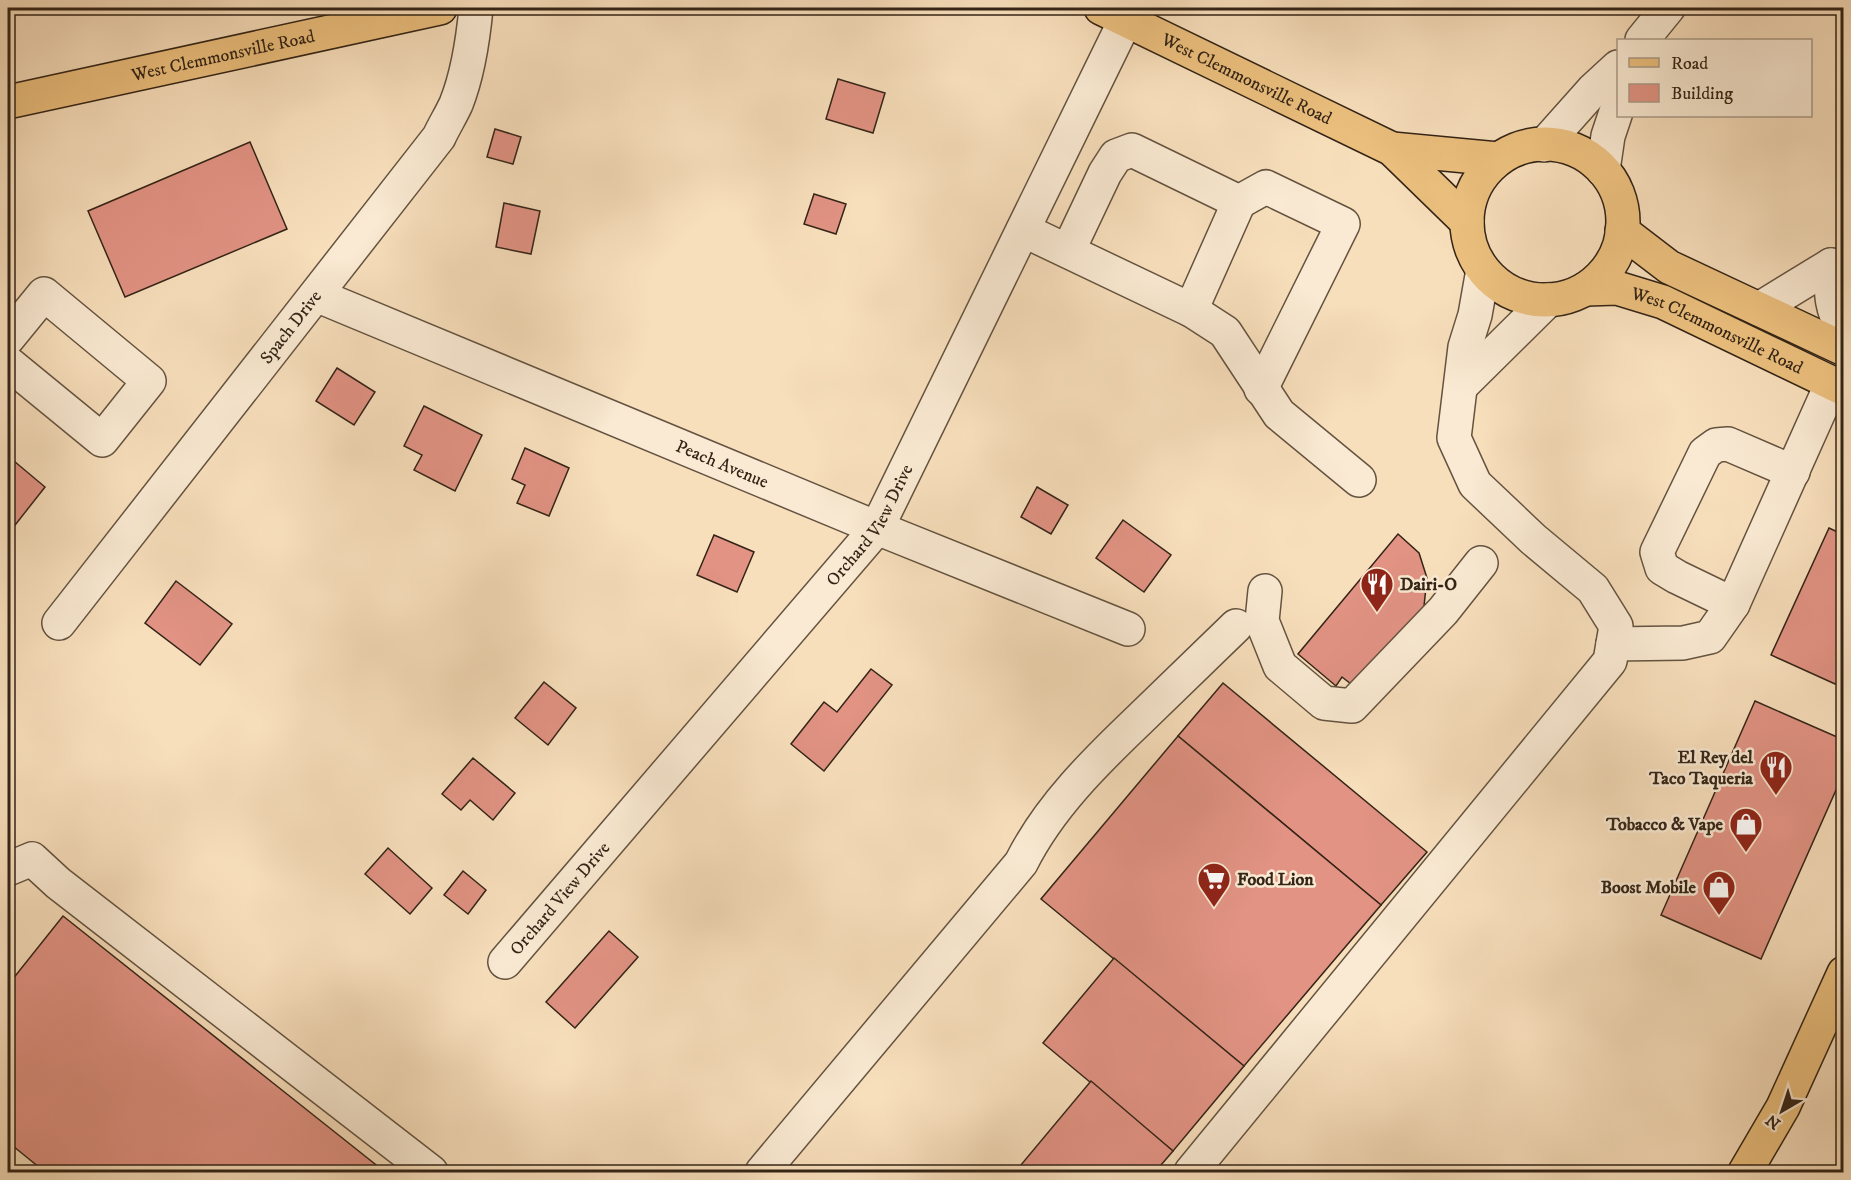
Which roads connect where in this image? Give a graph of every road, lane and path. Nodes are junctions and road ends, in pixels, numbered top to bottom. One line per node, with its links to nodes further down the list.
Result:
1 (440, 8): 7 (main road, West Clemmonsville Road)
2 (476, 8): 20 (street, Spach Drive)
3 (1668, 8): 5 (street)
4 (1114, 13): 10 (main road, West Clemmonsville Road); 15 (street, Orchard View Drive)
5 (1643, 39)
6 (1617, 68): 9 (street)
7 (8, 102)
8 (1617, 109): 12 (street)
9 (1544, 145): 11 (main road); 12 (main road)
10 (1392, 149): 11 (main road, West Clemmonsville Road); 14 (main road, West Clemmonsville Road)
11 (1498, 159): 14 (main road)
12 (1603, 170): 16 (main road)
13 (1239, 202): 17 (street); 23 (street); 30 (street)
14 (1467, 222): 18 (main road)
15 (1023, 230): 17 (street); 33 (street, Orchard View Drive)
16 (1622, 231): 19 (main road); 22 (main road, West Clemmonsville Road)
17 (1068, 251): 23 (street)
18 (1483, 270): 21 (main road); 28 (street)
19 (1586, 289): 21 (main road); 29 (main road, West Clemmonsville Road)
20 (316, 295): 33 (street, Peach Avenue); 37 (street, Spach Drive)
21 (1548, 300): 28 (street)
22 (1759, 309): 24 (street); 26 (main road, West Clemmonsville Road)
23 (1191, 310): 30 (street)
24 (1844, 332)
25 (8, 338): 27 (street)
26 (1844, 349)
27 (8, 363)
28 (1461, 386): 40 (street)
29 (1838, 386): 31 (street)
30 (1261, 388): 32 (street)
31 (1793, 472): 36 (street); 36 (street)
32 (1359, 480)
33 (878, 528): 39 (street, Peach Avenue); 42 (street, Orchard View Drive)
34 (1481, 563): 35 (street)
35 (1265, 591)
36 (1733, 604): 40 (street)
37 (59, 623)
38 (1236, 626): 45 (street)
39 (1128, 628)
40 (1613, 644): 46 (street)
41 (8, 869): 44 (street)
42 (505, 962)
43 (1844, 973): 47 (main road)
44 (431, 1173)
45 (762, 1173)
46 (1191, 1173)
47 (1745, 1173)

